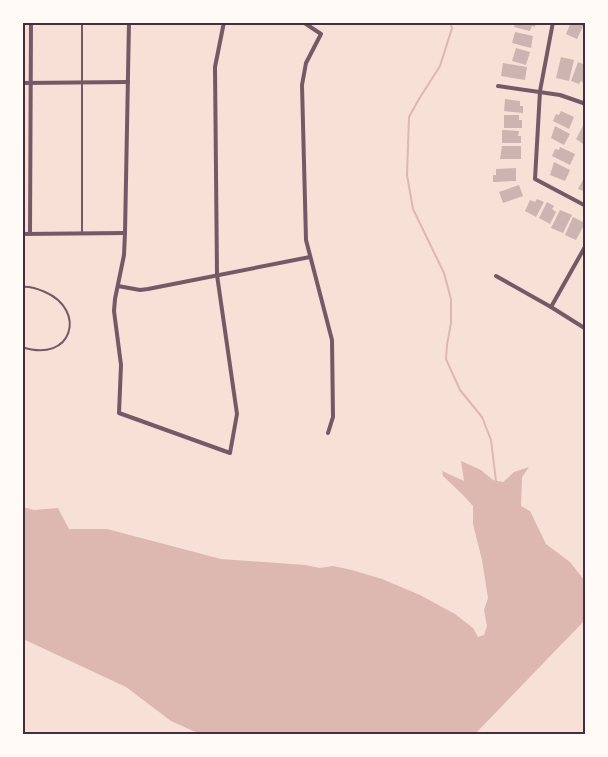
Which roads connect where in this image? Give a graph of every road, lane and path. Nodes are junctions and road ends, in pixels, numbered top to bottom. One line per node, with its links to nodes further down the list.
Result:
1 (31, 22): 9 (street)
2 (82, 22): 10 (lane)
3 (129, 22): 7 (street)
4 (224, 22): 21 (street)
5 (303, 22): 20 (street)
6 (554, 22): 12 (street)
7 (128, 82): 10 (street); 18 (street)
8 (22, 83): 9 (street)
9 (31, 83): 10 (street); 16 (street)
10 (82, 83): 17 (lane)
11 (498, 86): 12 (street)
12 (540, 91): 13 (street); 14 (street)
13 (586, 104)
14 (586, 206)
15 (22, 234): 16 (street)
16 (30, 234): 17 (street)
17 (82, 234): 18 (street)
18 (125, 234): 23 (street)
19 (586, 245): 25 (street)
20 (310, 257): 21 (street); 28 (street)
21 (217, 275): 23 (street); 23 (street)
22 (496, 276): 25 (street)
23 (118, 286)
24 (22, 287): 27 (lane)
25 (551, 307): 26 (street)
26 (586, 329)
27 (22, 347)
28 (328, 433)

